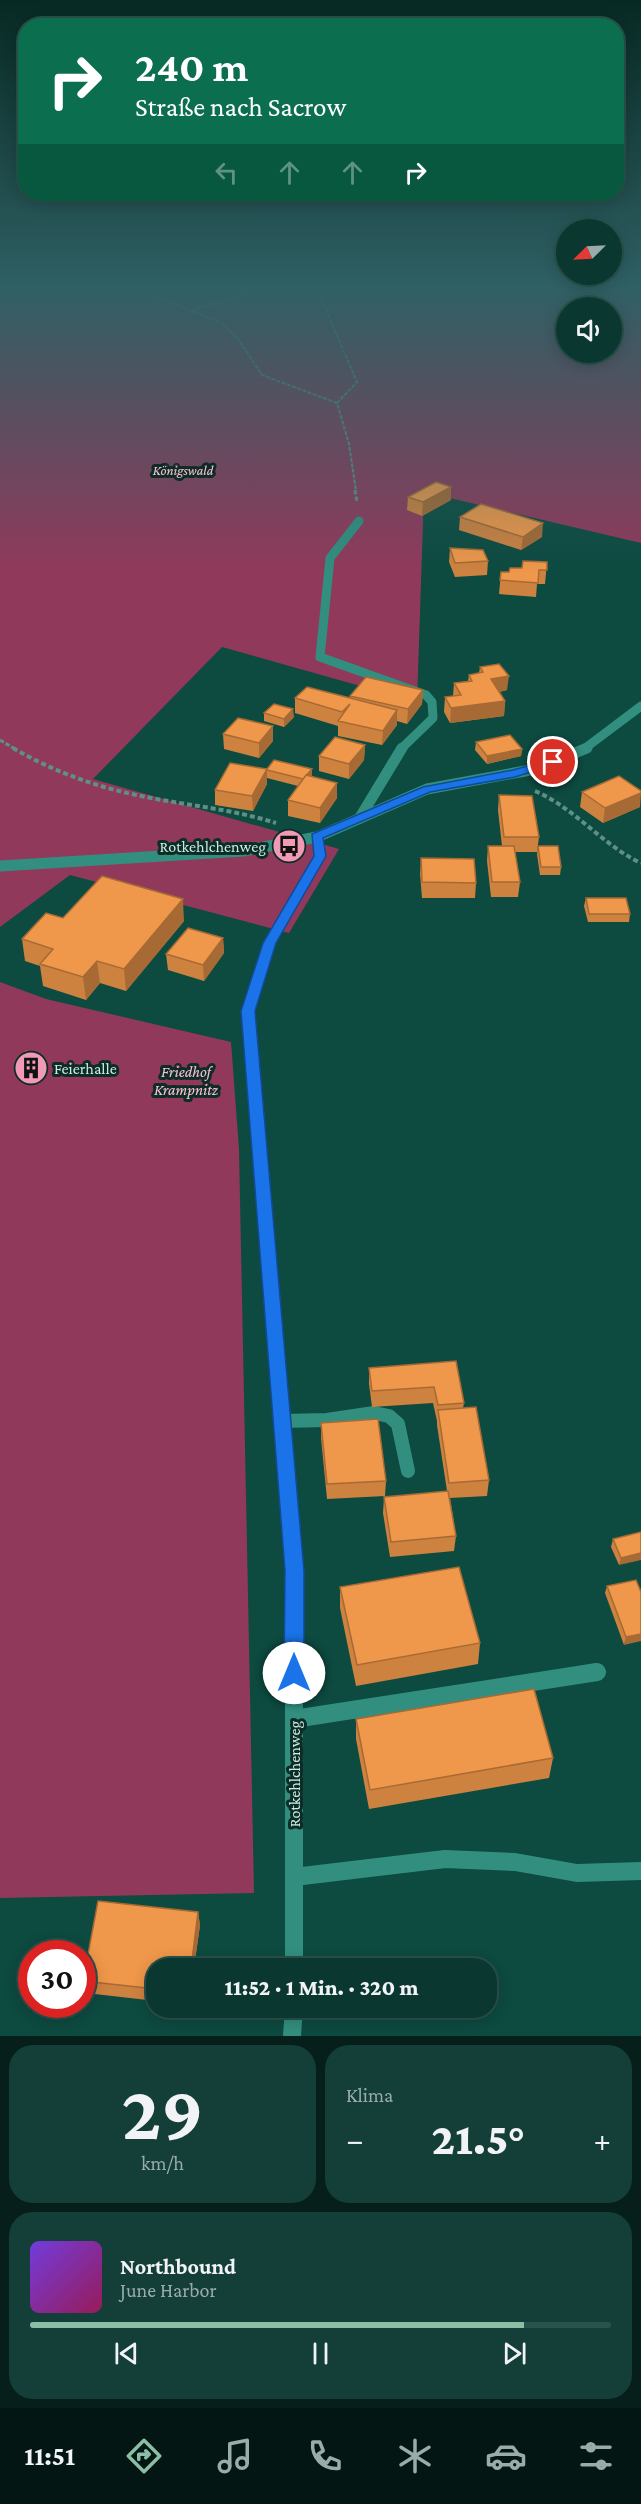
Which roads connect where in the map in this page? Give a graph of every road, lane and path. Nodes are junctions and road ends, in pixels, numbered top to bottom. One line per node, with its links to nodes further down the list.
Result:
1 (286, 384): 3 (path)
2 (355, 384): 3 (path)
3 (337, 403): 4 (path)
4 (359, 521): 8 (street)
5 (641, 706): 8 (street)
6 (0, 740): 9 (path)
7 (527, 790): 10 (path)
8 (359, 820): 9 (street)
9 (317, 837): 11 (street); 12 (street, Rotkehlchenweg)
10 (641, 863)
11 (0, 866)
12 (282, 1421): 13 (street); 15 (street, Rotkehlchenweg)
13 (408, 1471)
14 (597, 1672): 15 (street)
15 (294, 1719): 17 (street, Rotkehlchenweg)
16 (641, 1871): 17 (street)
17 (294, 1877): 18 (street, Rotkehlchenweg)
18 (294, 1958)
19 (293, 2018): 20 (street)
20 (292, 2036)

